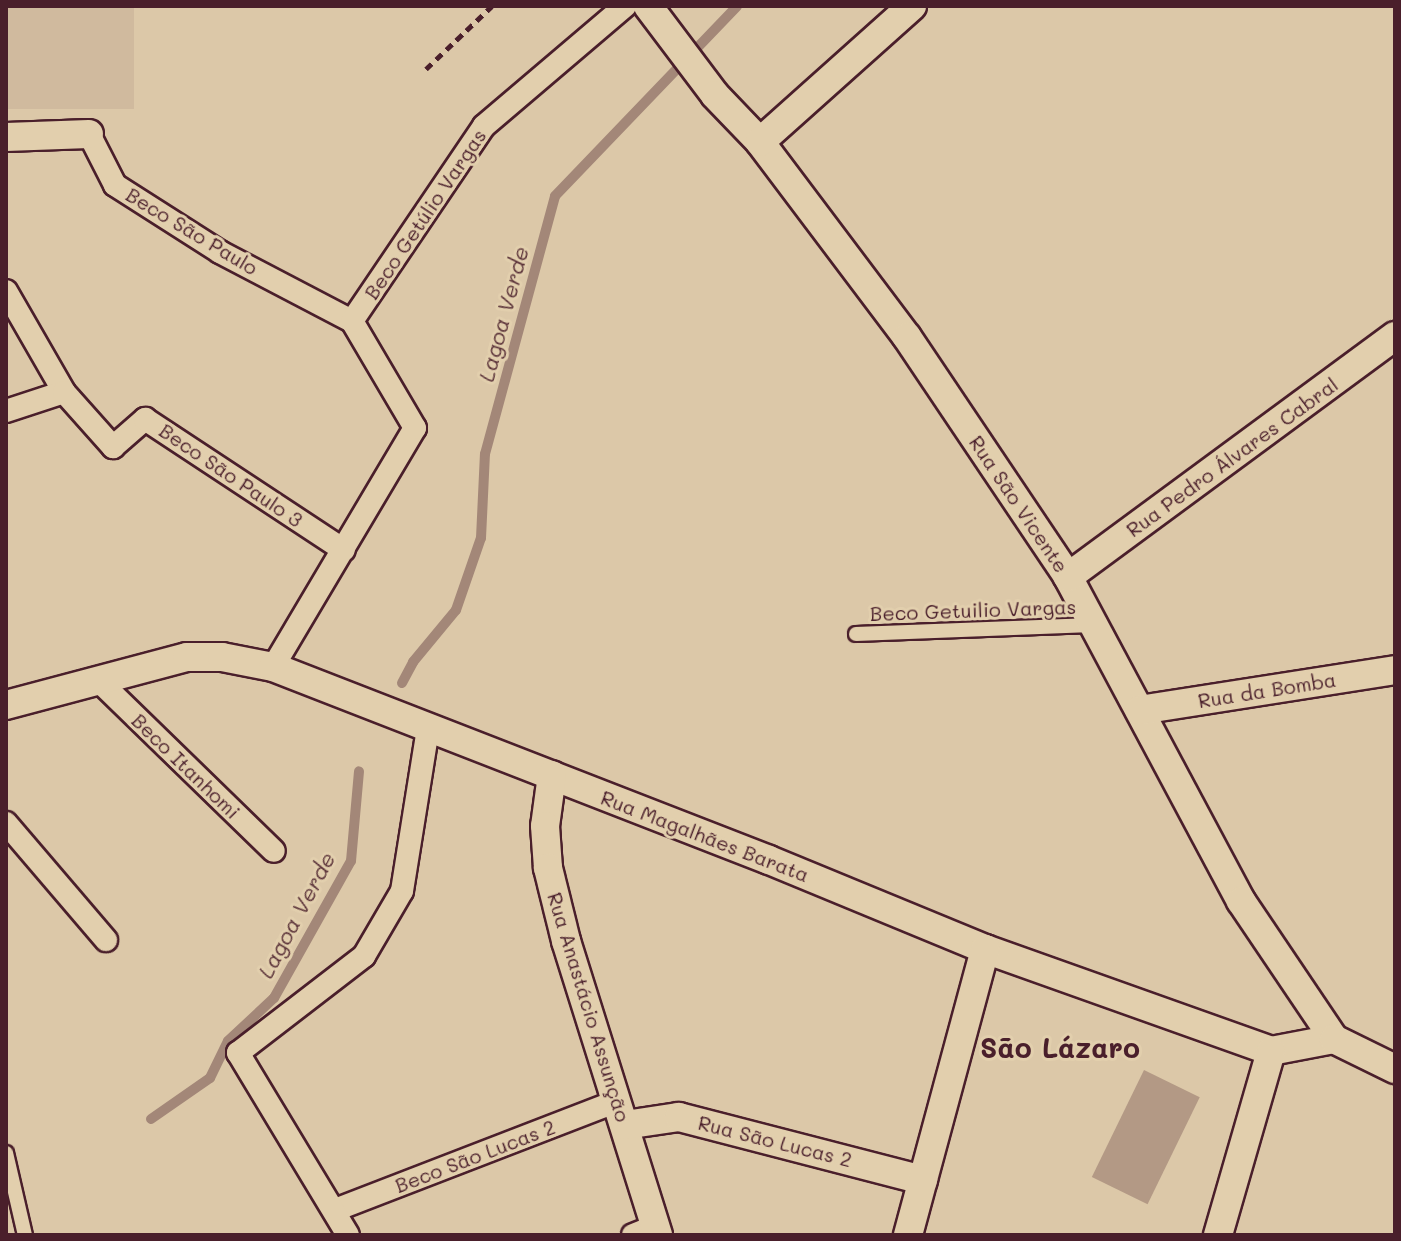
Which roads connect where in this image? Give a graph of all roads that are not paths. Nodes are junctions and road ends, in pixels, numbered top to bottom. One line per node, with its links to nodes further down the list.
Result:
1 (625, 6): 8 (street, Beco Getúlio Vargas)
2 (648, 6): 6 (street, Rua São Vicente)
3 (912, 6): 6 (street)
4 (89, 134): 5 (street, Beco São Paulo); 8 (street, Beco São Paulo)
5 (6, 137)
6 (760, 142): 13 (street, Rua São Vicente)
7 (6, 291): 10 (street)
8 (352, 321): 12 (street, Beco Getúlio Vargas)
9 (1395, 336): 13 (street, Rua Pedro Álvares Cabral)
10 (64, 392): 11 (street); 12 (street, Beco São Paulo 3)
11 (6, 411)
12 (344, 550): 16 (street, Beco Getúlio Vargas)
13 (1068, 577): 14 (street, Rua São Vicente)
14 (1092, 625): 15 (lane, Beco Getuilio Vargas); 20 (street, Rua São Vicente)
15 (856, 634)
16 (273, 667): 18 (street, Rua Magalhães Barata); 21 (street, Rua Magalhães Barata)
17 (1395, 670): 20 (street, Rua da Bomba)
18 (98, 680): 19 (street, Rua Magalhães Barata); 24 (street, Beco Itanhomi)
19 (6, 705)
20 (1140, 710): 27 (street, Rua São Vicente)
21 (428, 728): 22 (street, Rua Magalhães Barata); 33 (street)
22 (552, 775): 26 (street, Rua Magalhães Barata); 30 (street, Rua Anastácio Assunção)
23 (6, 823): 25 (street)
24 (274, 851)
25 (106, 940)
26 (985, 949): 28 (street, Rua Magalhães Barata); 32 (street)
27 (1334, 1039): 28 (street); 29 (street)
28 (1271, 1051): 38 (street)
29 (1395, 1069)
30 (620, 1113): 32 (street, Rua São Lucas 2); 33 (street, Beco São Lucas 2); 34 (street, Rua Anastácio Assunção)
31 (6, 1153): 35 (lane)
32 (923, 1180): 37 (street)
33 (335, 1210): 36 (street)
34 (649, 1232)
35 (25, 1235)
36 (348, 1235)
37 (908, 1235)
38 (1218, 1235)

